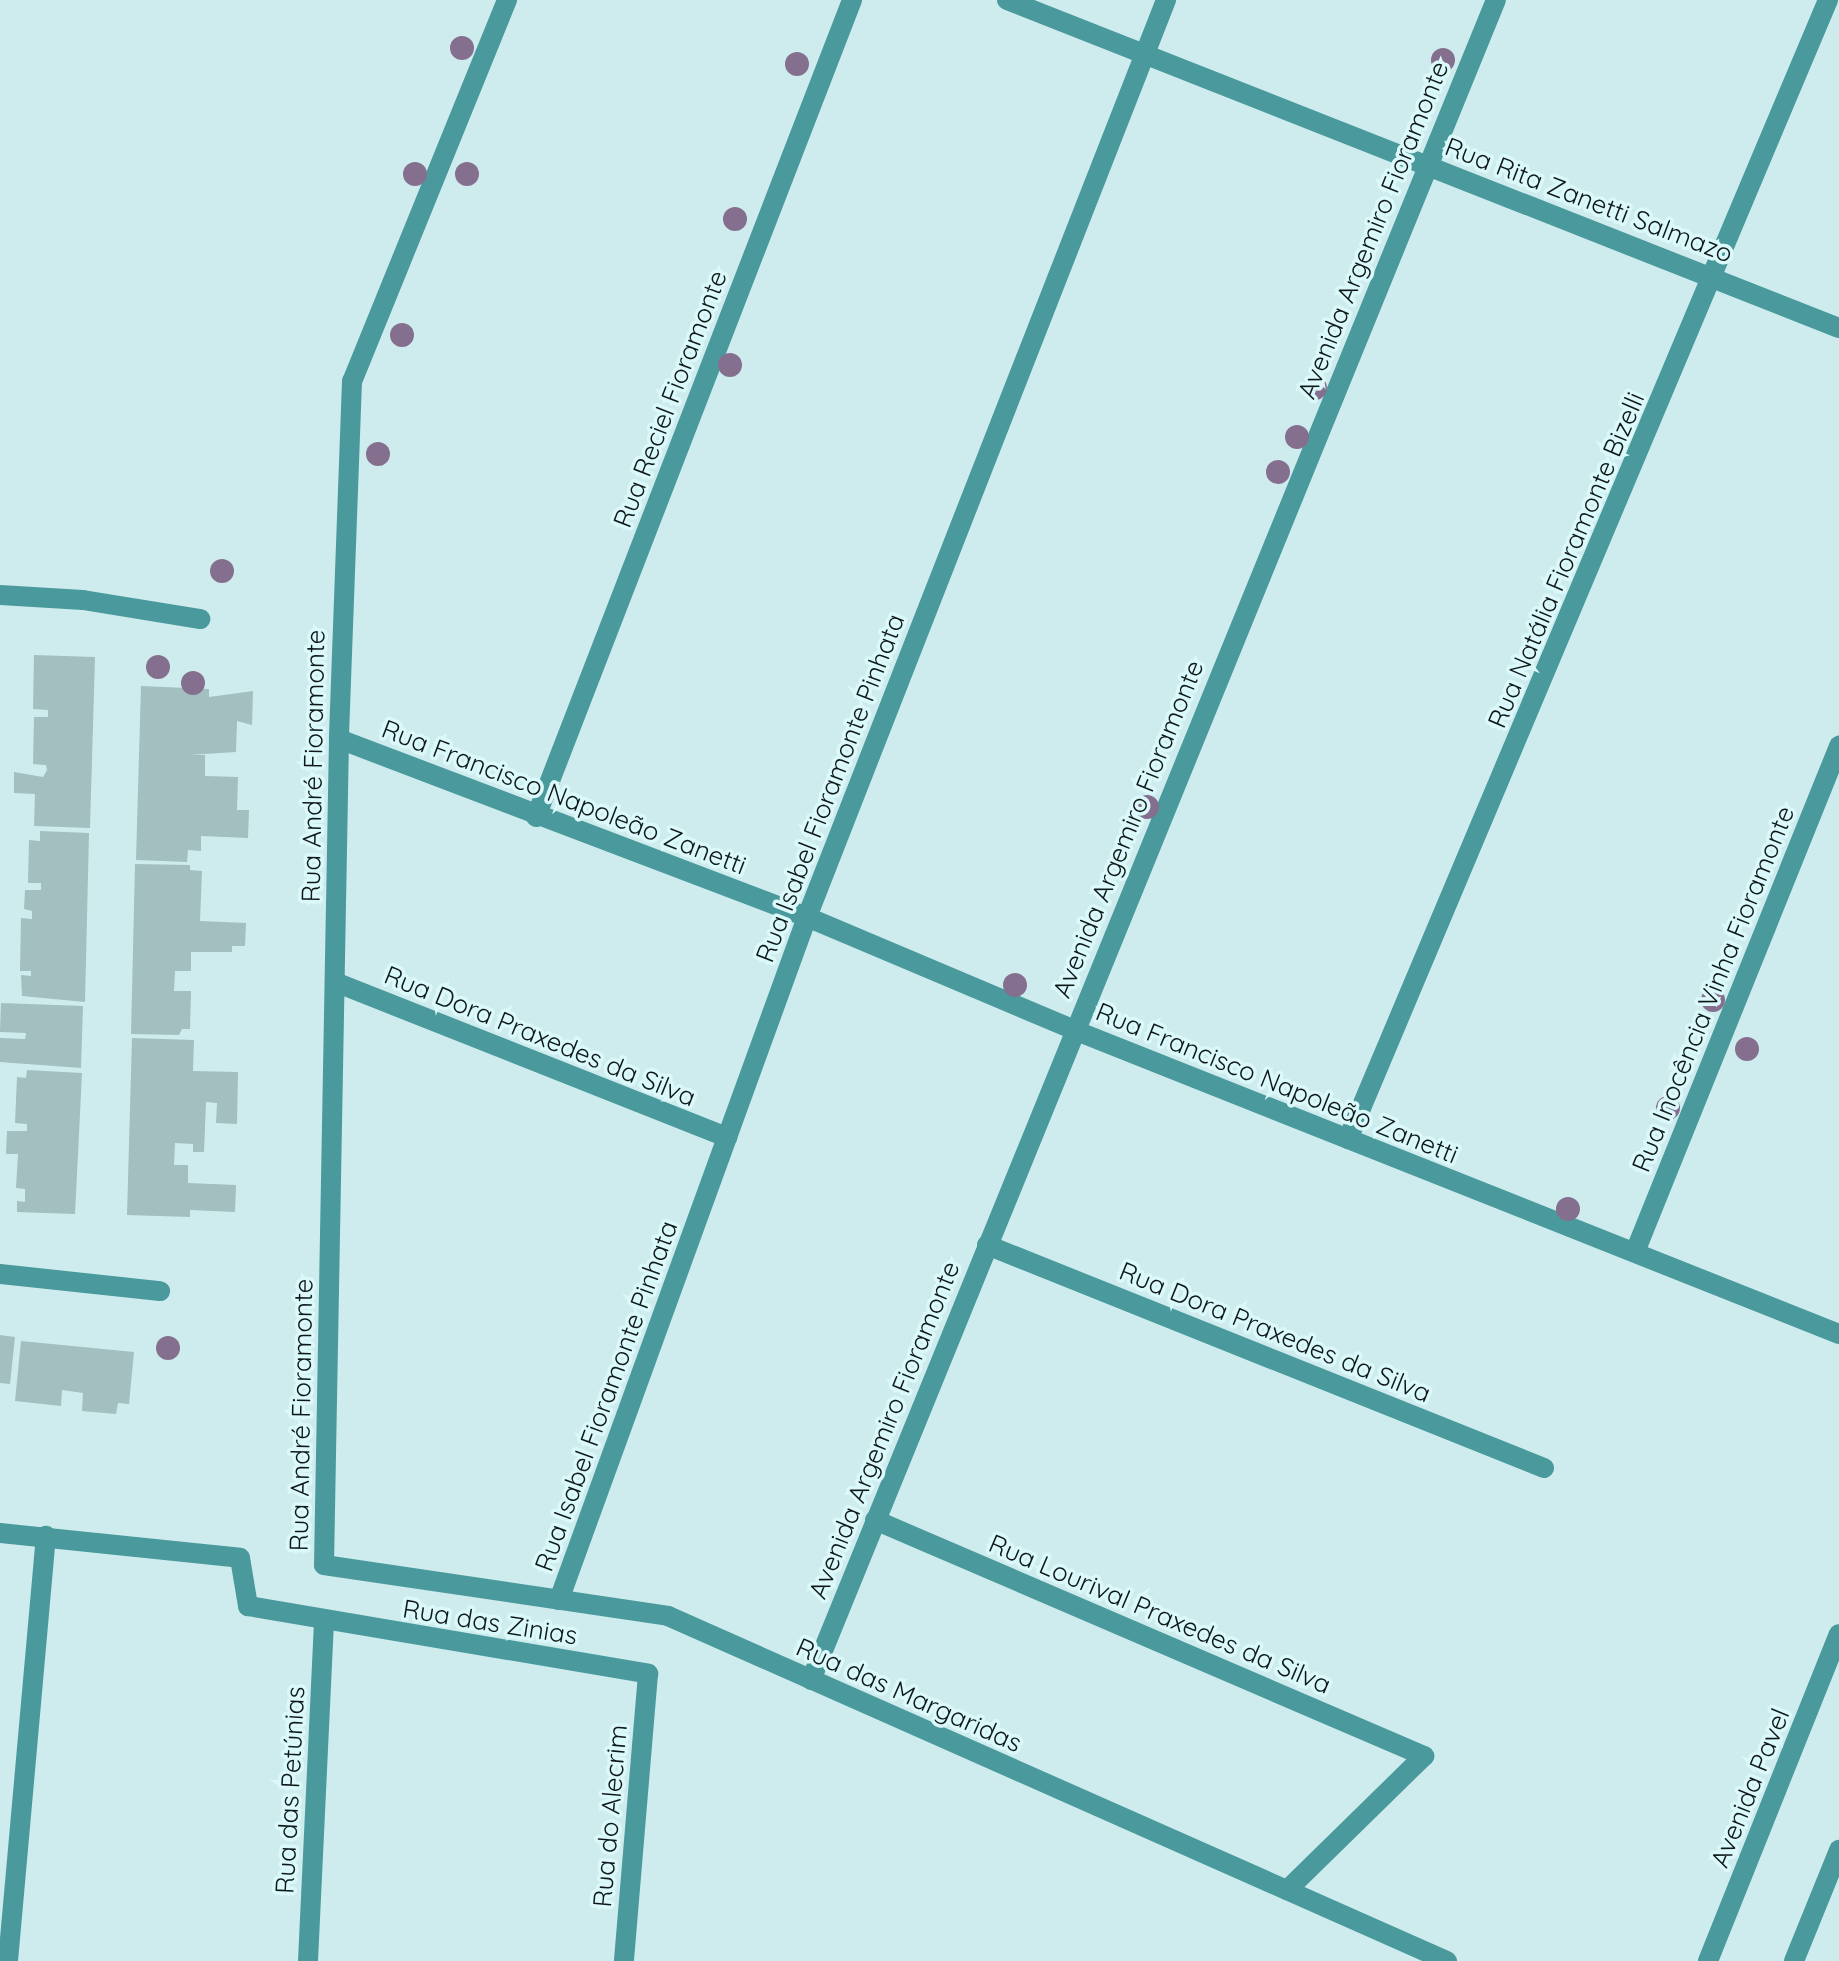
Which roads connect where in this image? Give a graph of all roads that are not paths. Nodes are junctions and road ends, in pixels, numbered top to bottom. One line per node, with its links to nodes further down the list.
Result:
1 (507, 0): 13 (street, Rua André Fioramonte)
2 (852, 0): 15 (street, Rua Reciel Fioramonte)
3 (1007, 0): 7 (street, Rua Rita Zanetti Salmazo)
4 (1166, 0): 7 (street, Rua Isabel Fioramonte Pinhata)
5 (1496, 0): 8 (street, Avenida Argemiro Fioramonte)
6 (1828, 0): 9 (street, Rua Natália Fioramonte Bizelli)
7 (1142, 55): 8 (street, Rua Rita Zanetti Salmazo); 16 (street, Rua Isabel Fioramonte Pinhata)
8 (1428, 164): 9 (street, Rua Rita Zanetti Salmazo); 18 (street, Avenida Argemiro Fioramonte)
9 (1715, 277): 10 (street, Rua Rita Zanetti Salmazo); 20 (street, Rua Natália Fioramonte Bizelli)
10 (1839, 328)
11 (0, 595): 12 (street)
12 (200, 619)
13 (339, 739): 15 (street, Rua Francisco Napoleão Zanetti); 17 (street, Rua André Fioramonte)
14 (1839, 746): 22 (street, Rua Inocência Vinha Fioramonte)
15 (536, 817): 16 (street, Rua Francisco Napoleão Zanetti)
16 (807, 917): 18 (street, Rua Francisco Napoleão Zanetti); 19 (street, Rua Isabel Fioramonte Pinhata)
17 (335, 982): 19 (street, Rua Dora Praxedes da Silva); 30 (street, Rua André Fioramonte)
18 (1074, 1030): 20 (street, Rua Francisco Napoleão Zanetti); 21 (street, Avenida Argemiro Fioramonte)
19 (727, 1137): 31 (street, Rua Isabel Fioramonte Pinhata)
20 (1348, 1139): 22 (street, Rua Francisco Napoleão Zanetti)
21 (987, 1245): 26 (street, Rua Dora Praxedes da Silva); 27 (street, Avenida Argemiro Fioramonte)
22 (1635, 1252): 25 (street, Rua Francisco Napoleão Zanetti)
23 (0, 1274): 24 (street)
24 (160, 1291)
25 (1839, 1334)
26 (1544, 1468)
27 (875, 1520): 35 (street, Avenida Argemiro Fioramonte); 37 (street, Rua Lourival Praxedes da Silva)
28 (0, 1533): 29 (street)
29 (46, 1536): 32 (street); 38 (street)
30 (324, 1565): 31 (street, Rua das Margaridas)
31 (559, 1600): 35 (street, Rua das Margaridas)
32 (324, 1621): 34 (street, Rua das Zinias); 39 (street, Rua das Petúnias)
33 (1839, 1634): 42 (street, Avenida Pavel)
34 (648, 1674): 40 (street, Rua do Alecrim)
35 (811, 1680): 37 (street, Rua das Margaridas)
36 (1839, 1850): 43 (street)
37 (1287, 1890): 41 (street, Rua das Margaridas)
38 (8, 1961)
39 (308, 1961)
40 (624, 1961)
41 (1447, 1961)
42 (1708, 1961)
43 (1794, 1961)

